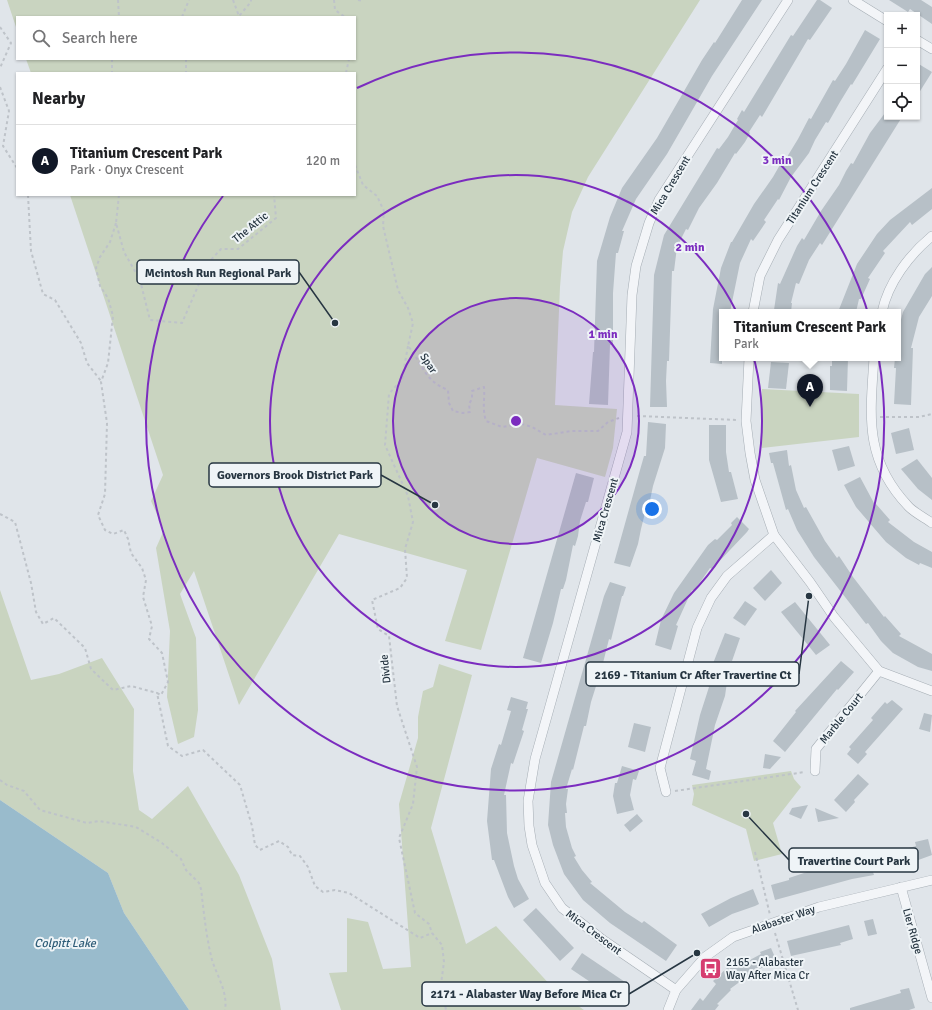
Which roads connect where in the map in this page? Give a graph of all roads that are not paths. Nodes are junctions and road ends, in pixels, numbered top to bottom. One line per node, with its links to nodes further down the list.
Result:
1 (788, 0): 20 (street, Mica Crescent)
2 (853, 0): 3 (street)
3 (884, 19)
4 (920, 42): 5 (street)
5 (932, 49)
6 (884, 74): 8 (street, Titanium Crescent)
7 (932, 236): 9 (street)
8 (754, 309)
9 (882, 309)
10 (749, 361): 13 (street)
11 (874, 361): 12 (street)
12 (932, 523)
13 (774, 535): 14 (street); 17 (street)
14 (880, 671): 15 (street); 16 (street, Marble Court)
15 (932, 691)
16 (815, 771)
17 (666, 792)
18 (932, 880): 19 (street, Alabaster Way)
19 (901, 887): 20 (street, Alabaster Way); 21 (street, Lier Ridge)
20 (676, 990): 22 (street, Alabaster Way)
21 (932, 998)
22 (668, 1010)

